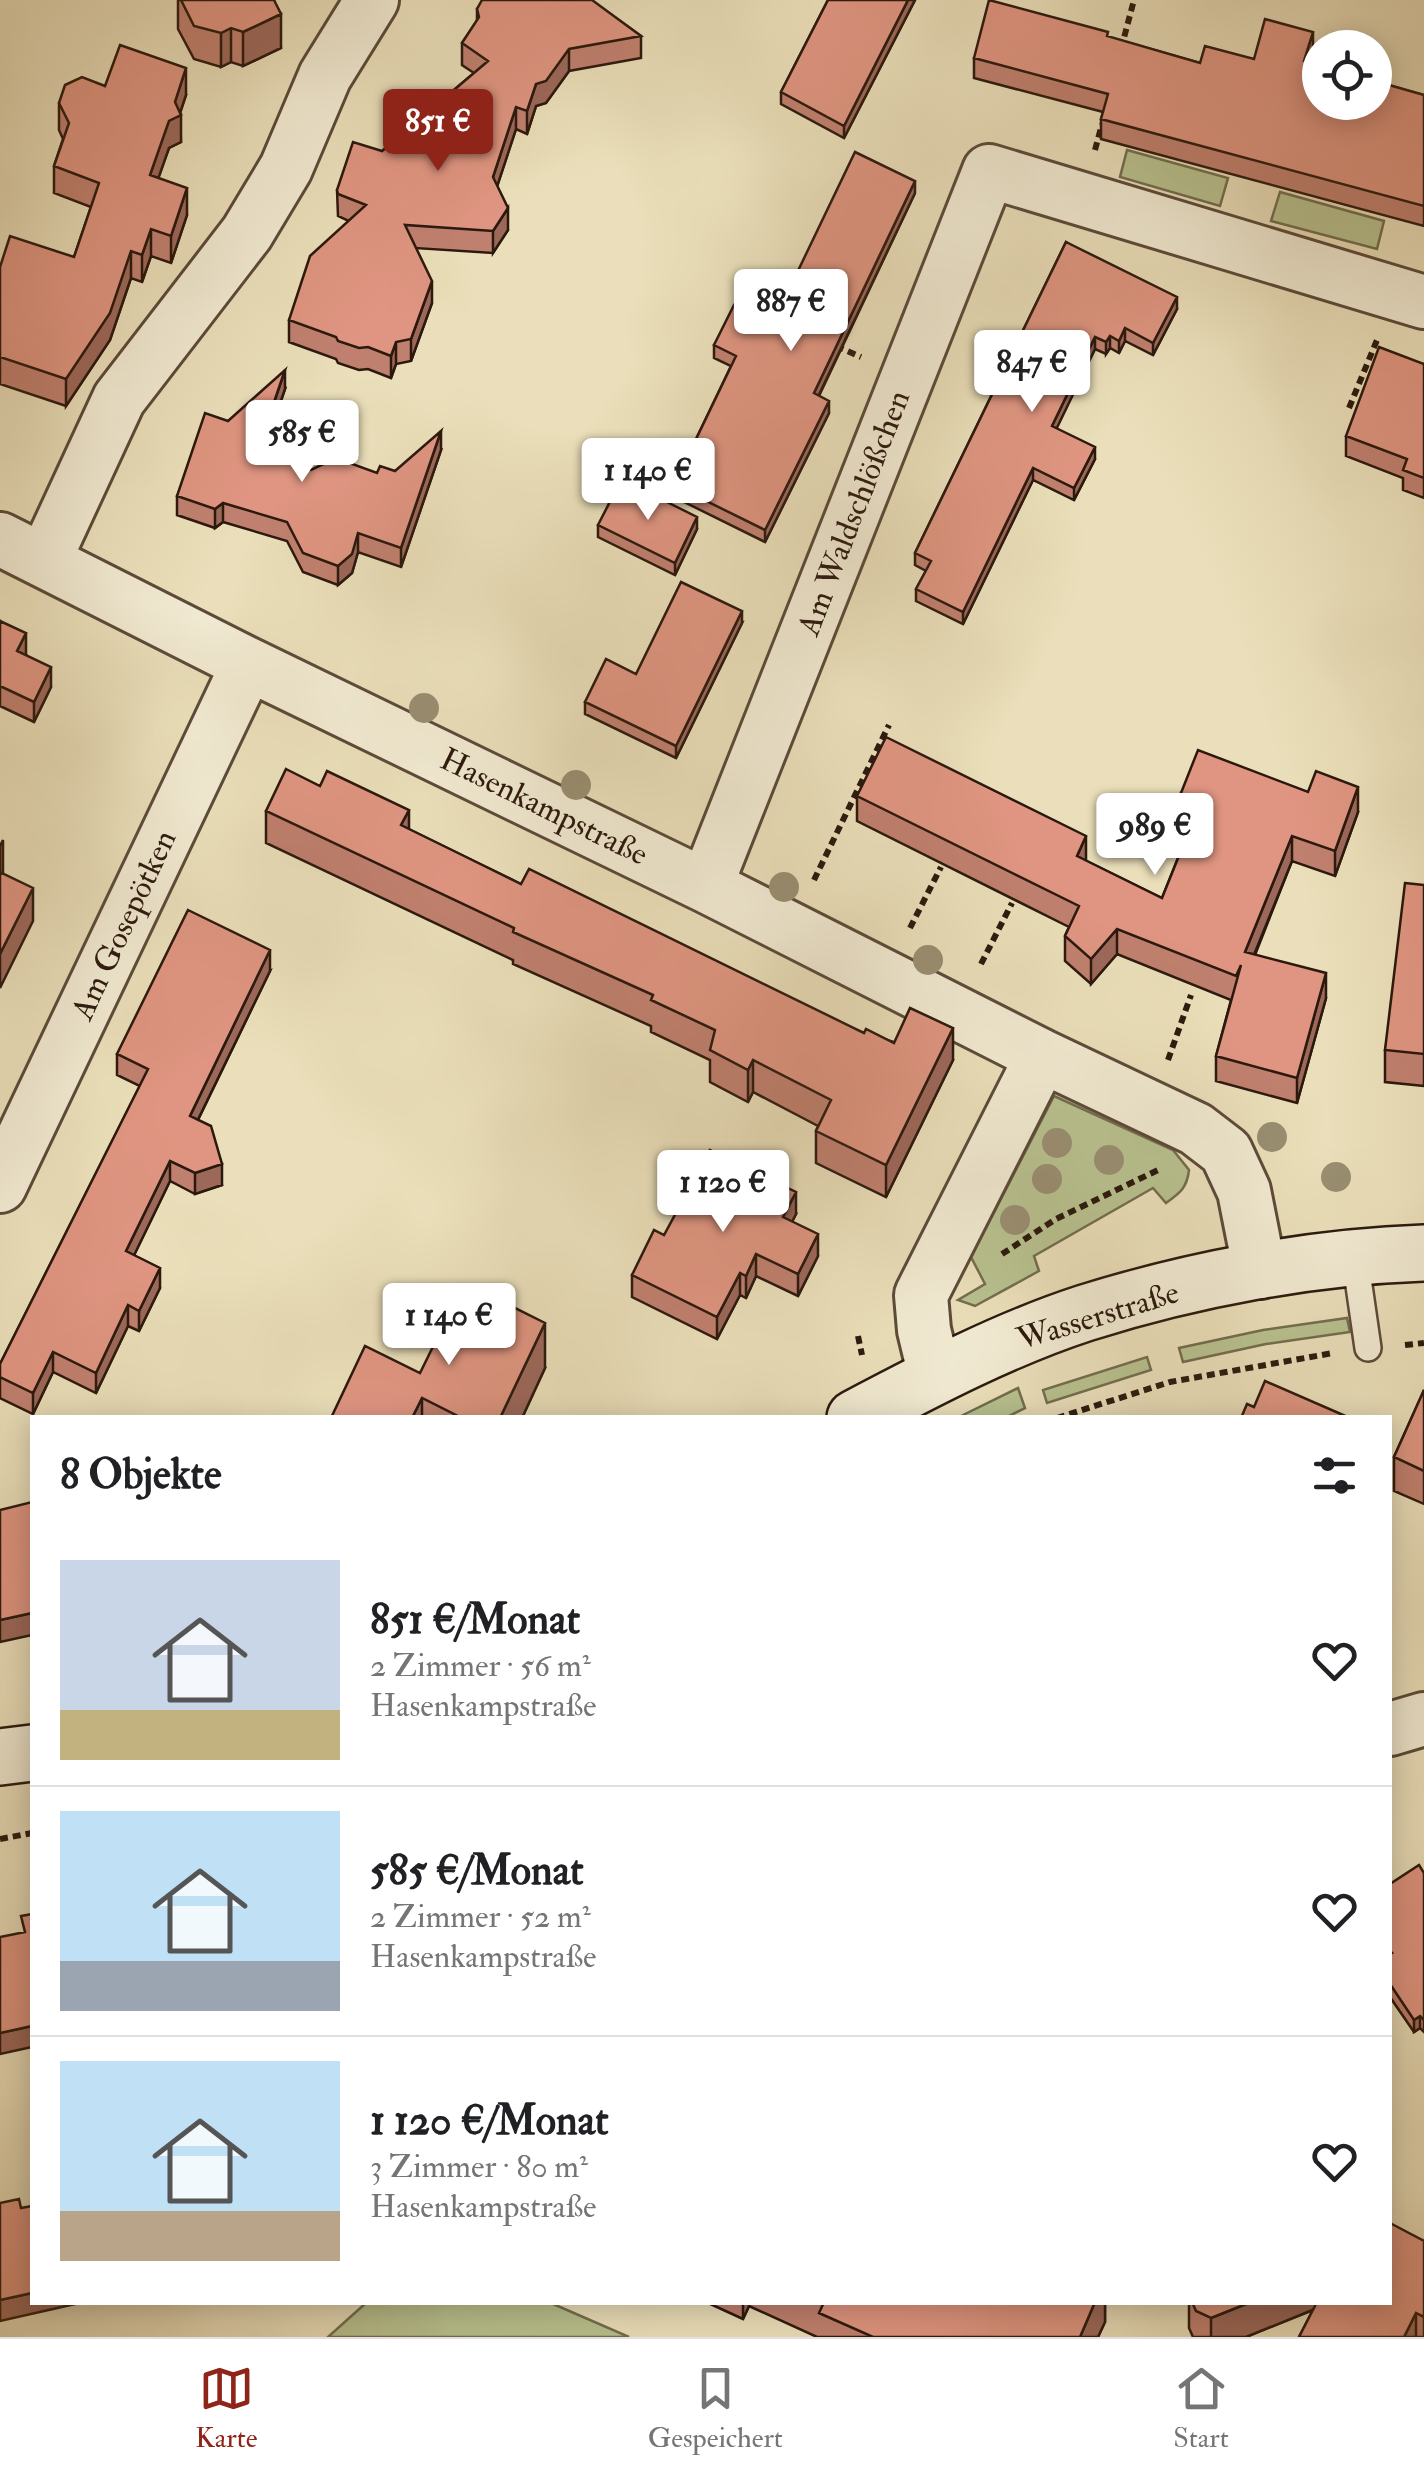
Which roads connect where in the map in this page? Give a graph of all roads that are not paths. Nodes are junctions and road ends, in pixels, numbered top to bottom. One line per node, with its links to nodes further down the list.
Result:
1 (372, 0): 3 (street, Hasenkampstraße)
2 (1410, 298): 5 (street, Am Waldschlößchen)
3 (22, 549): 4 (street, Hasenkampstraße)
4 (248, 664): 5 (street, Hasenkampstraße); 7 (street, Am Gosepötken)
5 (706, 886): 6 (street, Hasenkampstraße)
6 (1042, 1056): 10 (street, Hasenkampstraße); 12 (street)
7 (0, 1186)
8 (1424, 1253): 9 (main road, Wasserstraße)
9 (1355, 1258): 10 (main road, Wasserstraße); 11 (lane)
10 (1260, 1272): 12 (main road, Wasserstraße)
11 (1368, 1348)
12 (935, 1376): 13 (main road, Wasserstraße)
13 (861, 1415)
14 (1424, 1720): 15 (street)
15 (1392, 1728)
16 (30, 1752): 17 (main road)
17 (0, 1757)

